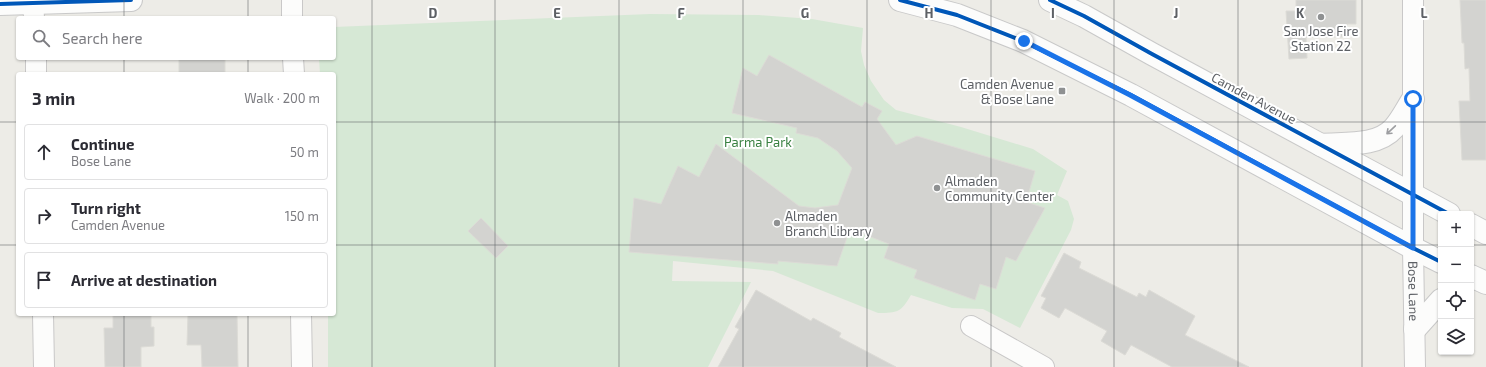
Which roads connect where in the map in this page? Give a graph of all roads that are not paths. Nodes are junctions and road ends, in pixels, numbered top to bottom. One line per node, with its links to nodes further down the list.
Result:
1 (131, 0): 7 (main road)
2 (292, 0): 8 (street)
3 (900, 0): 19 (main road)
4 (1050, 0): 14 (main road, Camden Avenue)
5 (1413, 0): 13 (street, Bose Lane)
6 (0, 4): 7 (main road)
7 (33, 7)
8 (292, 16)
9 (36, 60): 11 (street)
10 (293, 60): 12 (street)
11 (36, 72)
12 (294, 72)
13 (1413, 99): 14 (main road, one-way to 14); 15 (street, Bose Lane)
14 (1320, 145): 15 (main road, Camden Avenue)
15 (1414, 196): 16 (main road, Camden Avenue); 19 (street, Bose Lane)
16 (1443, 211)
17 (1474, 227): 18 (main road)
18 (1486, 233)
19 (1413, 248): 20 (main road); 29 (street, Bose Lane)
20 (1438, 260)
21 (1474, 277): 22 (main road)
22 (1486, 283)
23 (1486, 289): 24 (main road)
24 (1474, 291)
25 (1438, 303): 29 (main road)
26 (43, 316): 30 (street)
27 (301, 316): 31 (street)
28 (971, 326): 32 (street)
29 (1415, 329): 33 (street, Bose Lane)
30 (44, 367)
31 (302, 367)
32 (1044, 367)
33 (1415, 367)

